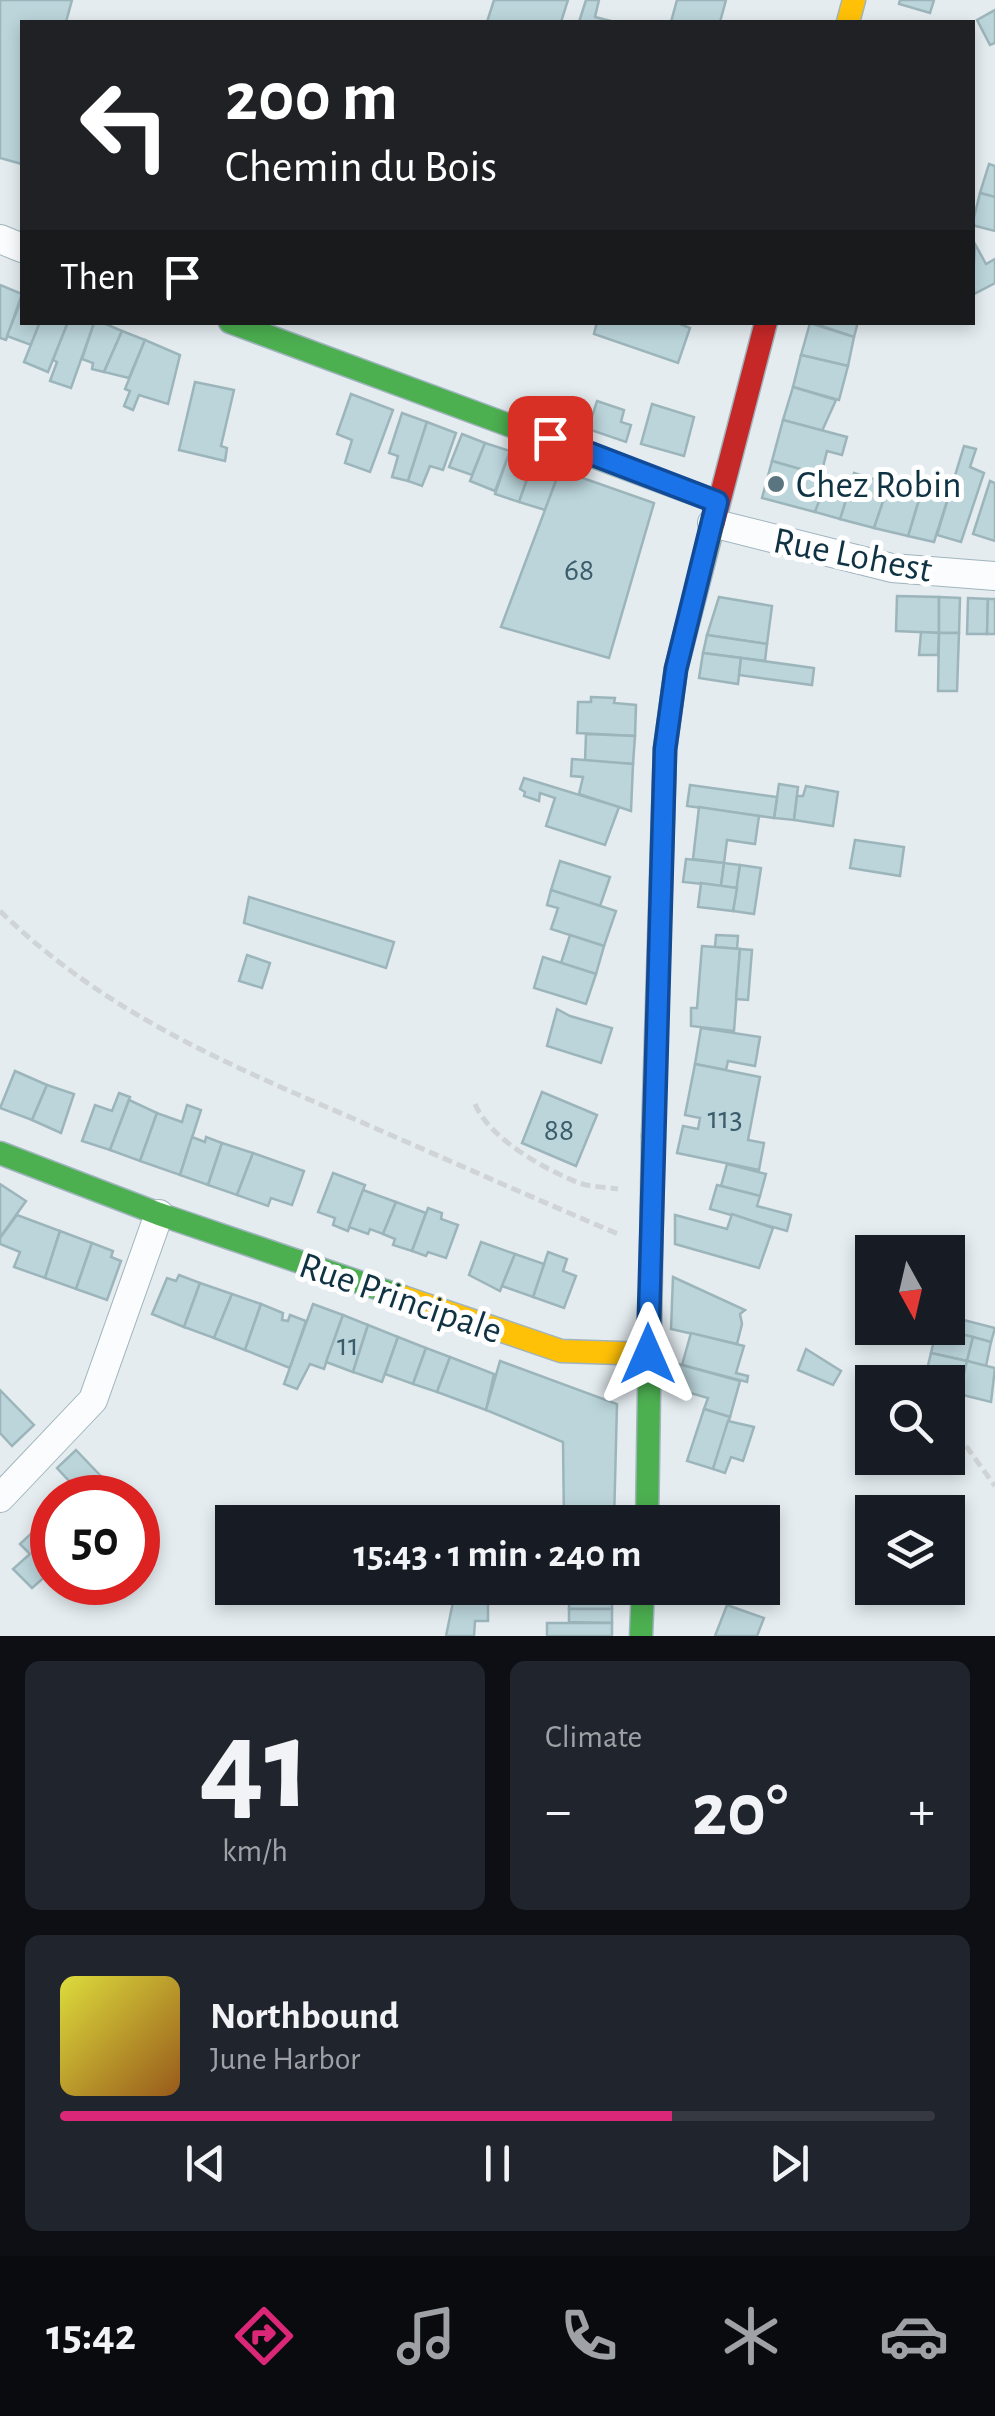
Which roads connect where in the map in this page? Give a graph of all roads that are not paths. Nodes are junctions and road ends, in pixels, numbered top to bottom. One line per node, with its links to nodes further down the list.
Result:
1 (238, 325): 3 (main road)
2 (765, 325): 3 (main road)
3 (715, 513): 4 (street, Rue Lohest); 7 (main road)
4 (995, 576)
5 (0, 1153): 6 (main road, Rue Principale)
6 (160, 1214): 7 (main road, Rue Principale); 8 (street)
7 (648, 1354): 9 (main road)
8 (0, 1498)
9 (646, 1505)
10 (642, 1605): 11 (main road)
11 (640, 1636)

